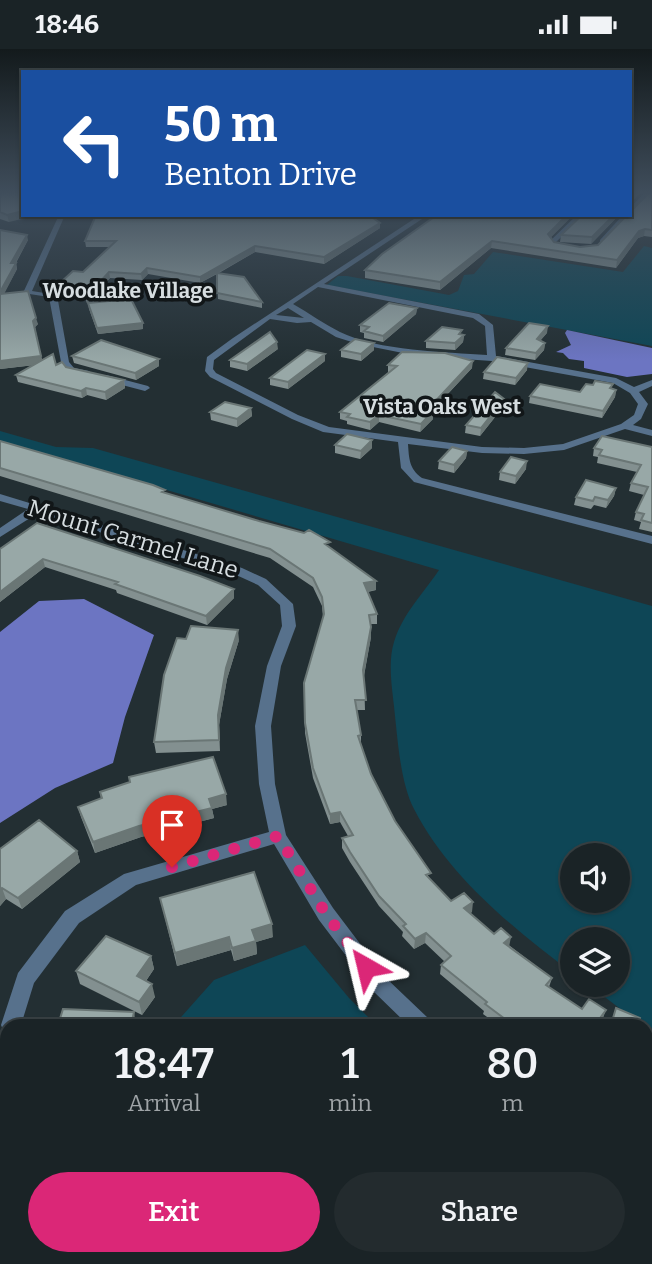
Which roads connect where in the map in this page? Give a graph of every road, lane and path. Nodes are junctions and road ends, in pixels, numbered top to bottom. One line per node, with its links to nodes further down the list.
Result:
1 (47, 248): 11 (street)
2 (375, 248): 5 (street)
3 (564, 248): 4 (street)
4 (571, 249)
5 (318, 285): 6 (street); 9 (street)
6 (289, 305): 7 (street); 8 (street)
7 (271, 317): 8 (street); 15 (street)
8 (313, 319): 9 (street)
9 (492, 358): 12 (street)
10 (652, 383): 12 (street)
11 (145, 388)
12 (633, 391): 13 (street)
13 (625, 426): 14 (street); 15 (street)
14 (652, 433)
15 (403, 440): 19 (street)
16 (0, 497): 17 (street, Mount Carmel Lane)
17 (36, 509): 18 (street); 20 (street, Mount Carmel Lane)
18 (0, 533)
19 (652, 540)
20 (278, 836): 21 (street); 22 (street, Mount Carmel Lane)
21 (13, 1019)
22 (415, 1019)

